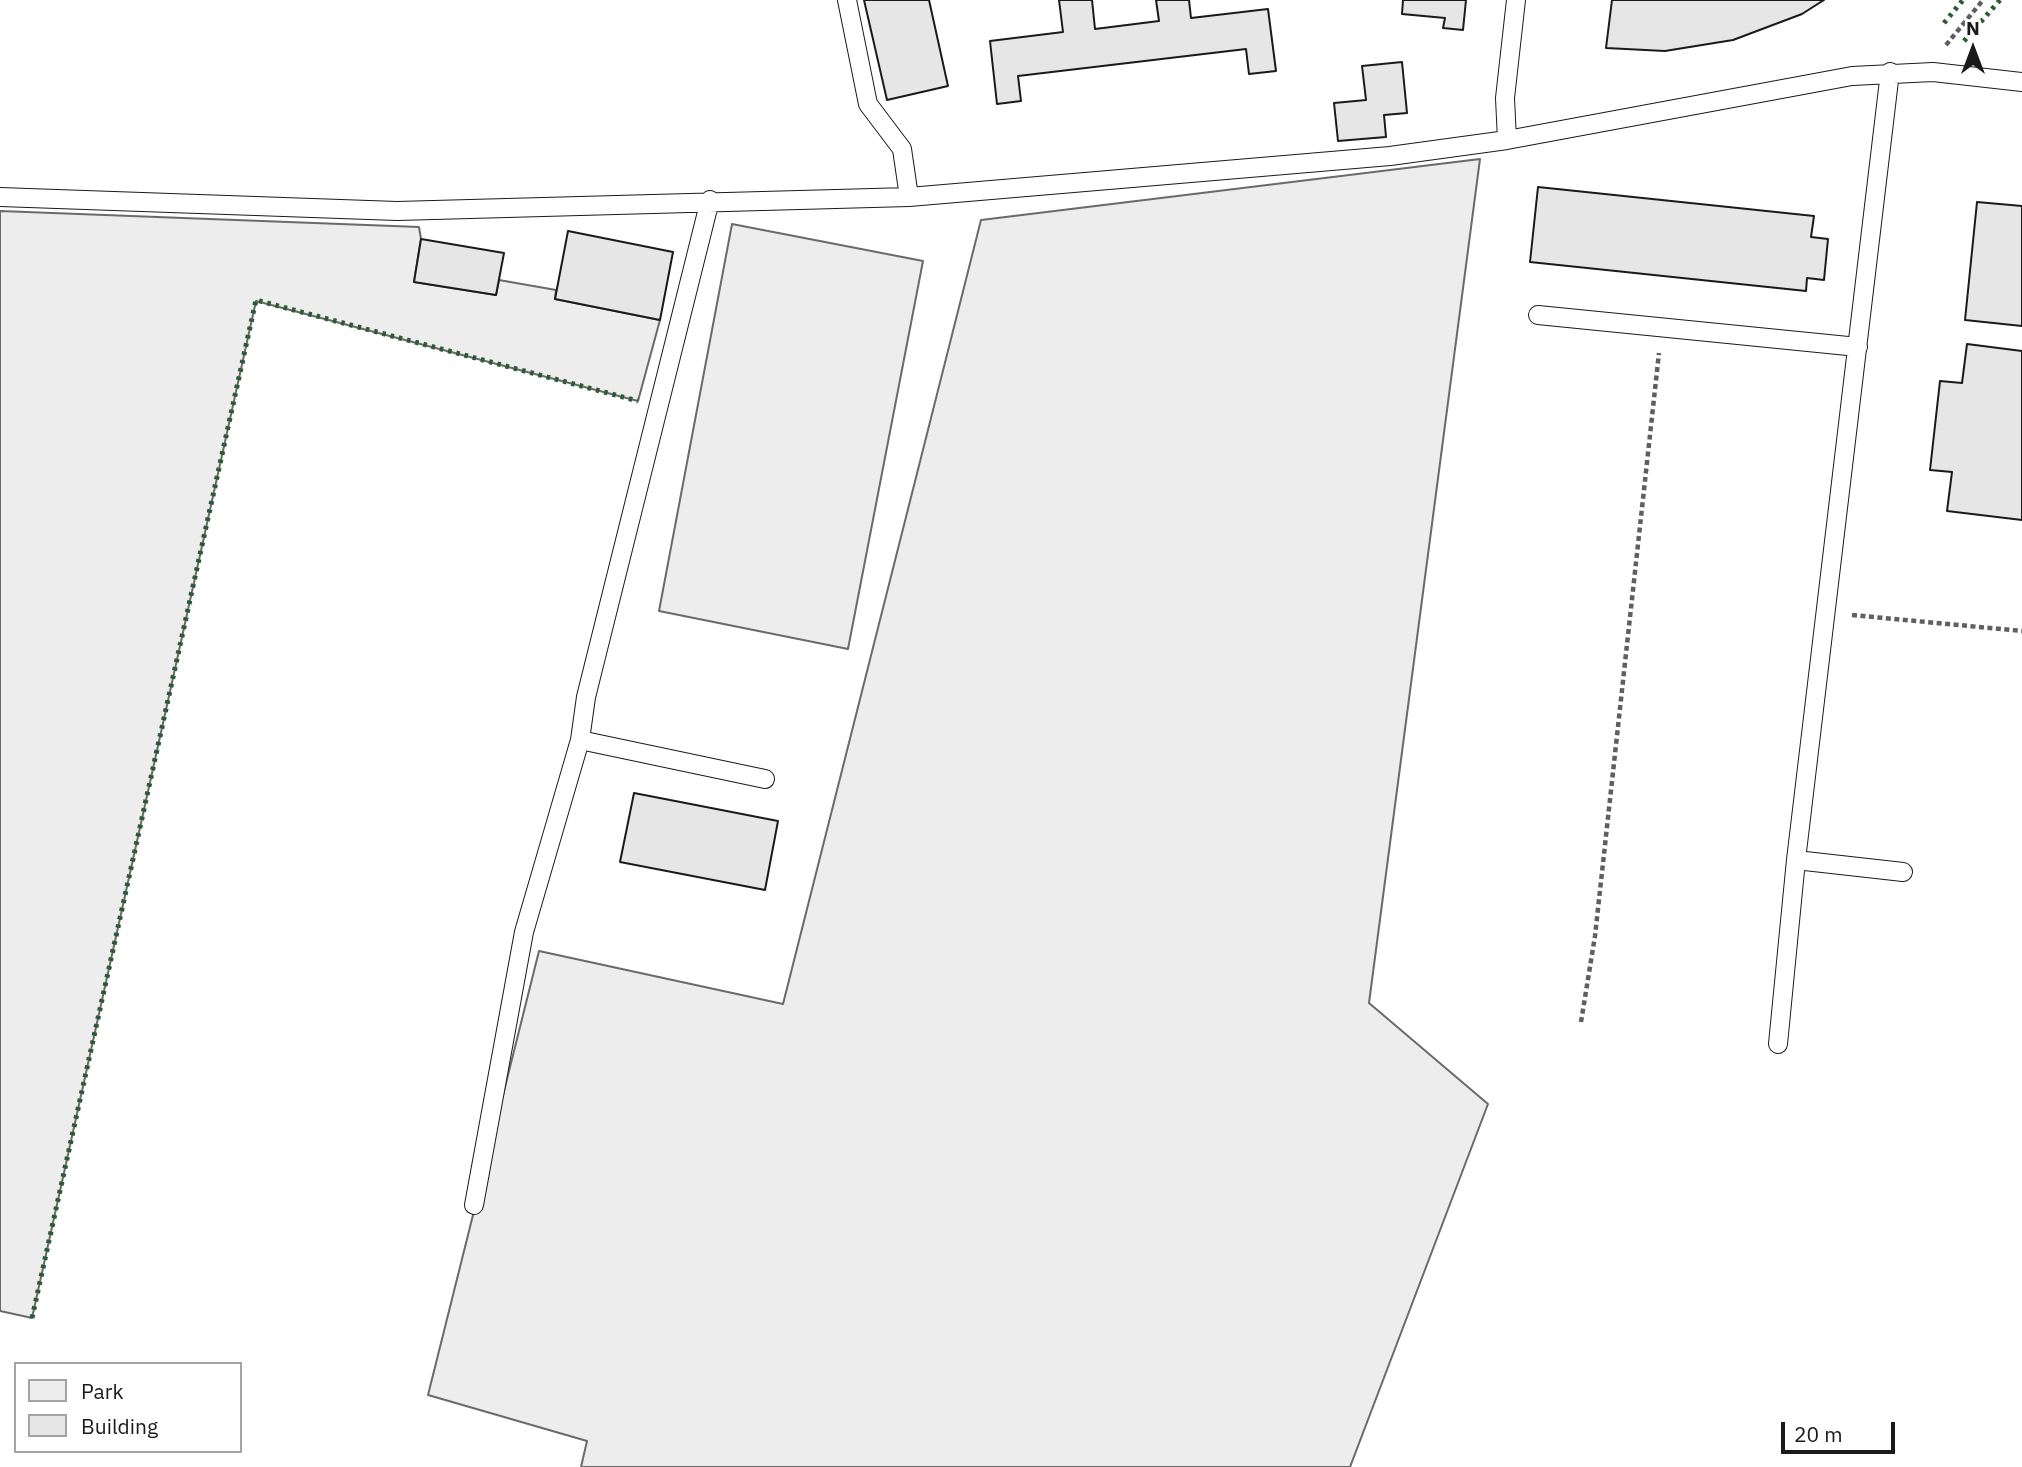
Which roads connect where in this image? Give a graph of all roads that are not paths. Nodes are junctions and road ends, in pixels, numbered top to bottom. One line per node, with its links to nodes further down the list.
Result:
1 (847, 0): 7 (lane)
2 (1516, 0): 5 (lane)
3 (1890, 72): 4 (lane); 5 (lane); 10 (lane)
4 (2022, 82)
5 (1507, 140): 7 (lane)
6 (0, 197): 8 (lane)
7 (909, 197): 8 (lane)
8 (710, 200): 11 (lane)
9 (1538, 315): 10 (lane)
10 (1858, 347): 13 (lane)
11 (580, 740): 12 (lane); 16 (lane)
12 (765, 779)
13 (1796, 860): 14 (lane); 15 (lane)
14 (1903, 872)
15 (1778, 1044)
16 (474, 1205)

